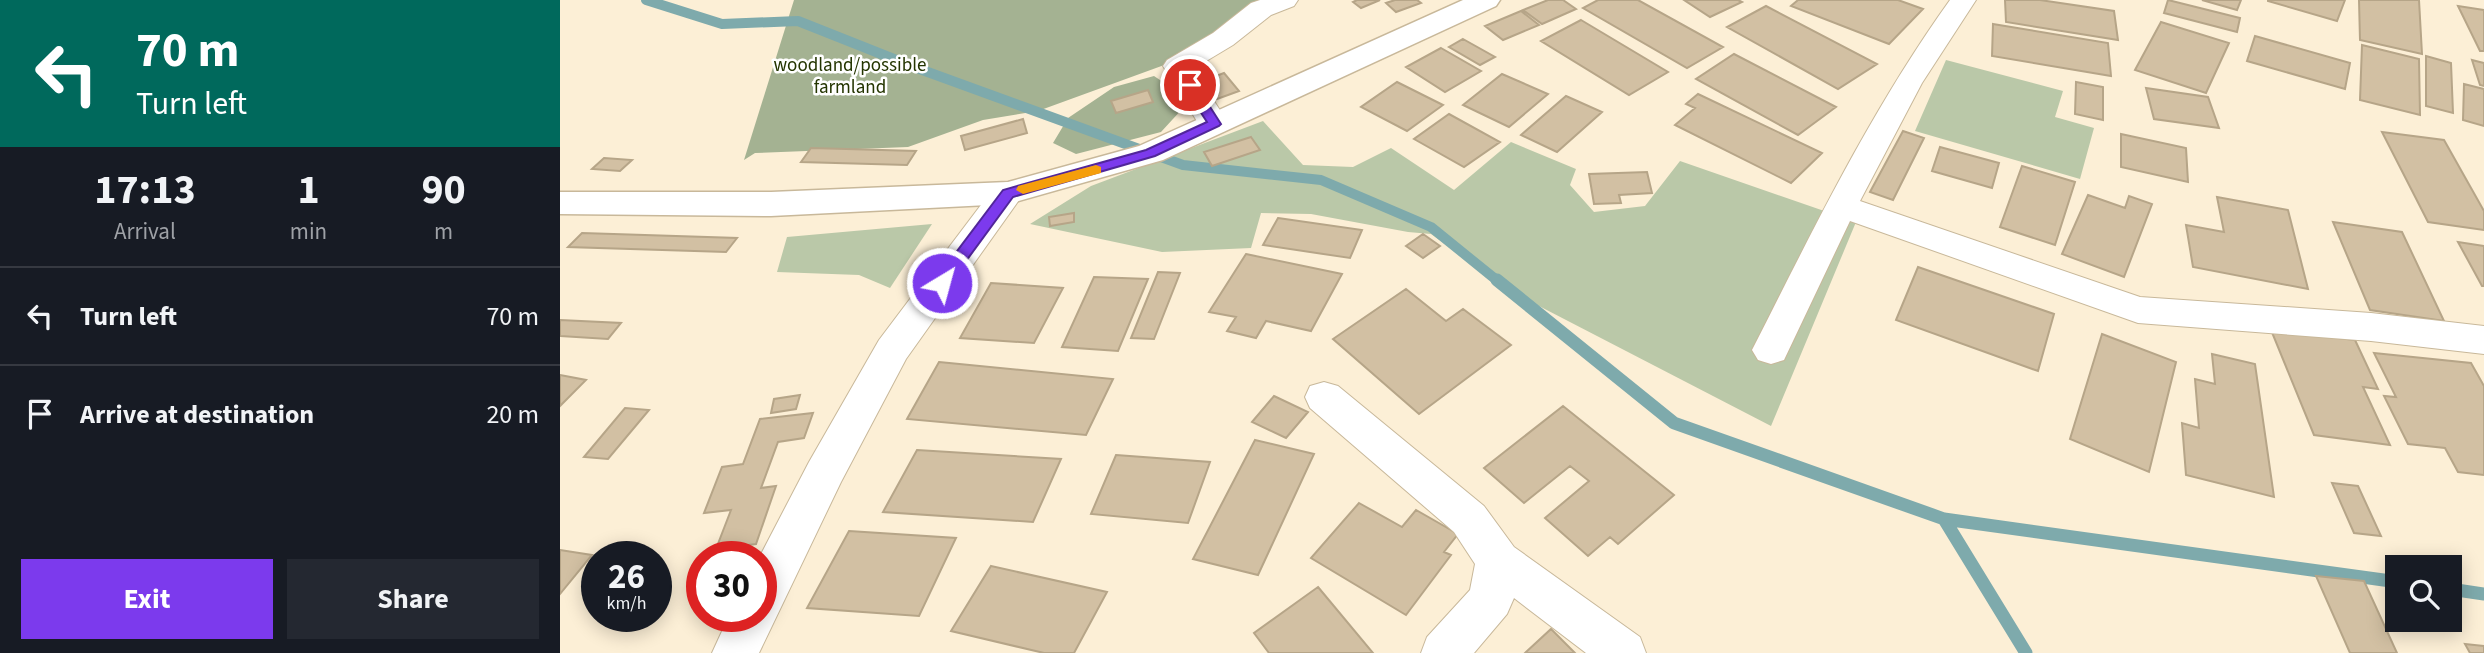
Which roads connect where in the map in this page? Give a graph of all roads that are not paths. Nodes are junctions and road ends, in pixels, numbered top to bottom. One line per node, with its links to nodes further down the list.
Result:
1 (1285, 0): 4 (street)
2 (1486, 0): 4 (main road)
3 (1963, 0): 7 (street)
4 (1214, 124): 5 (main road)
5 (1008, 193): 6 (main road); 12 (street)
6 (560, 203)
7 (1842, 206): 8 (street); 9 (street)
8 (2484, 340)
9 (1771, 350)
10 (1324, 397): 11 (street)
11 (1498, 561): 15 (street); 16 (street)
12 (777, 568)
13 (745, 632): 14 (street)
14 (735, 653)
15 (1444, 653)
16 (1623, 653)

